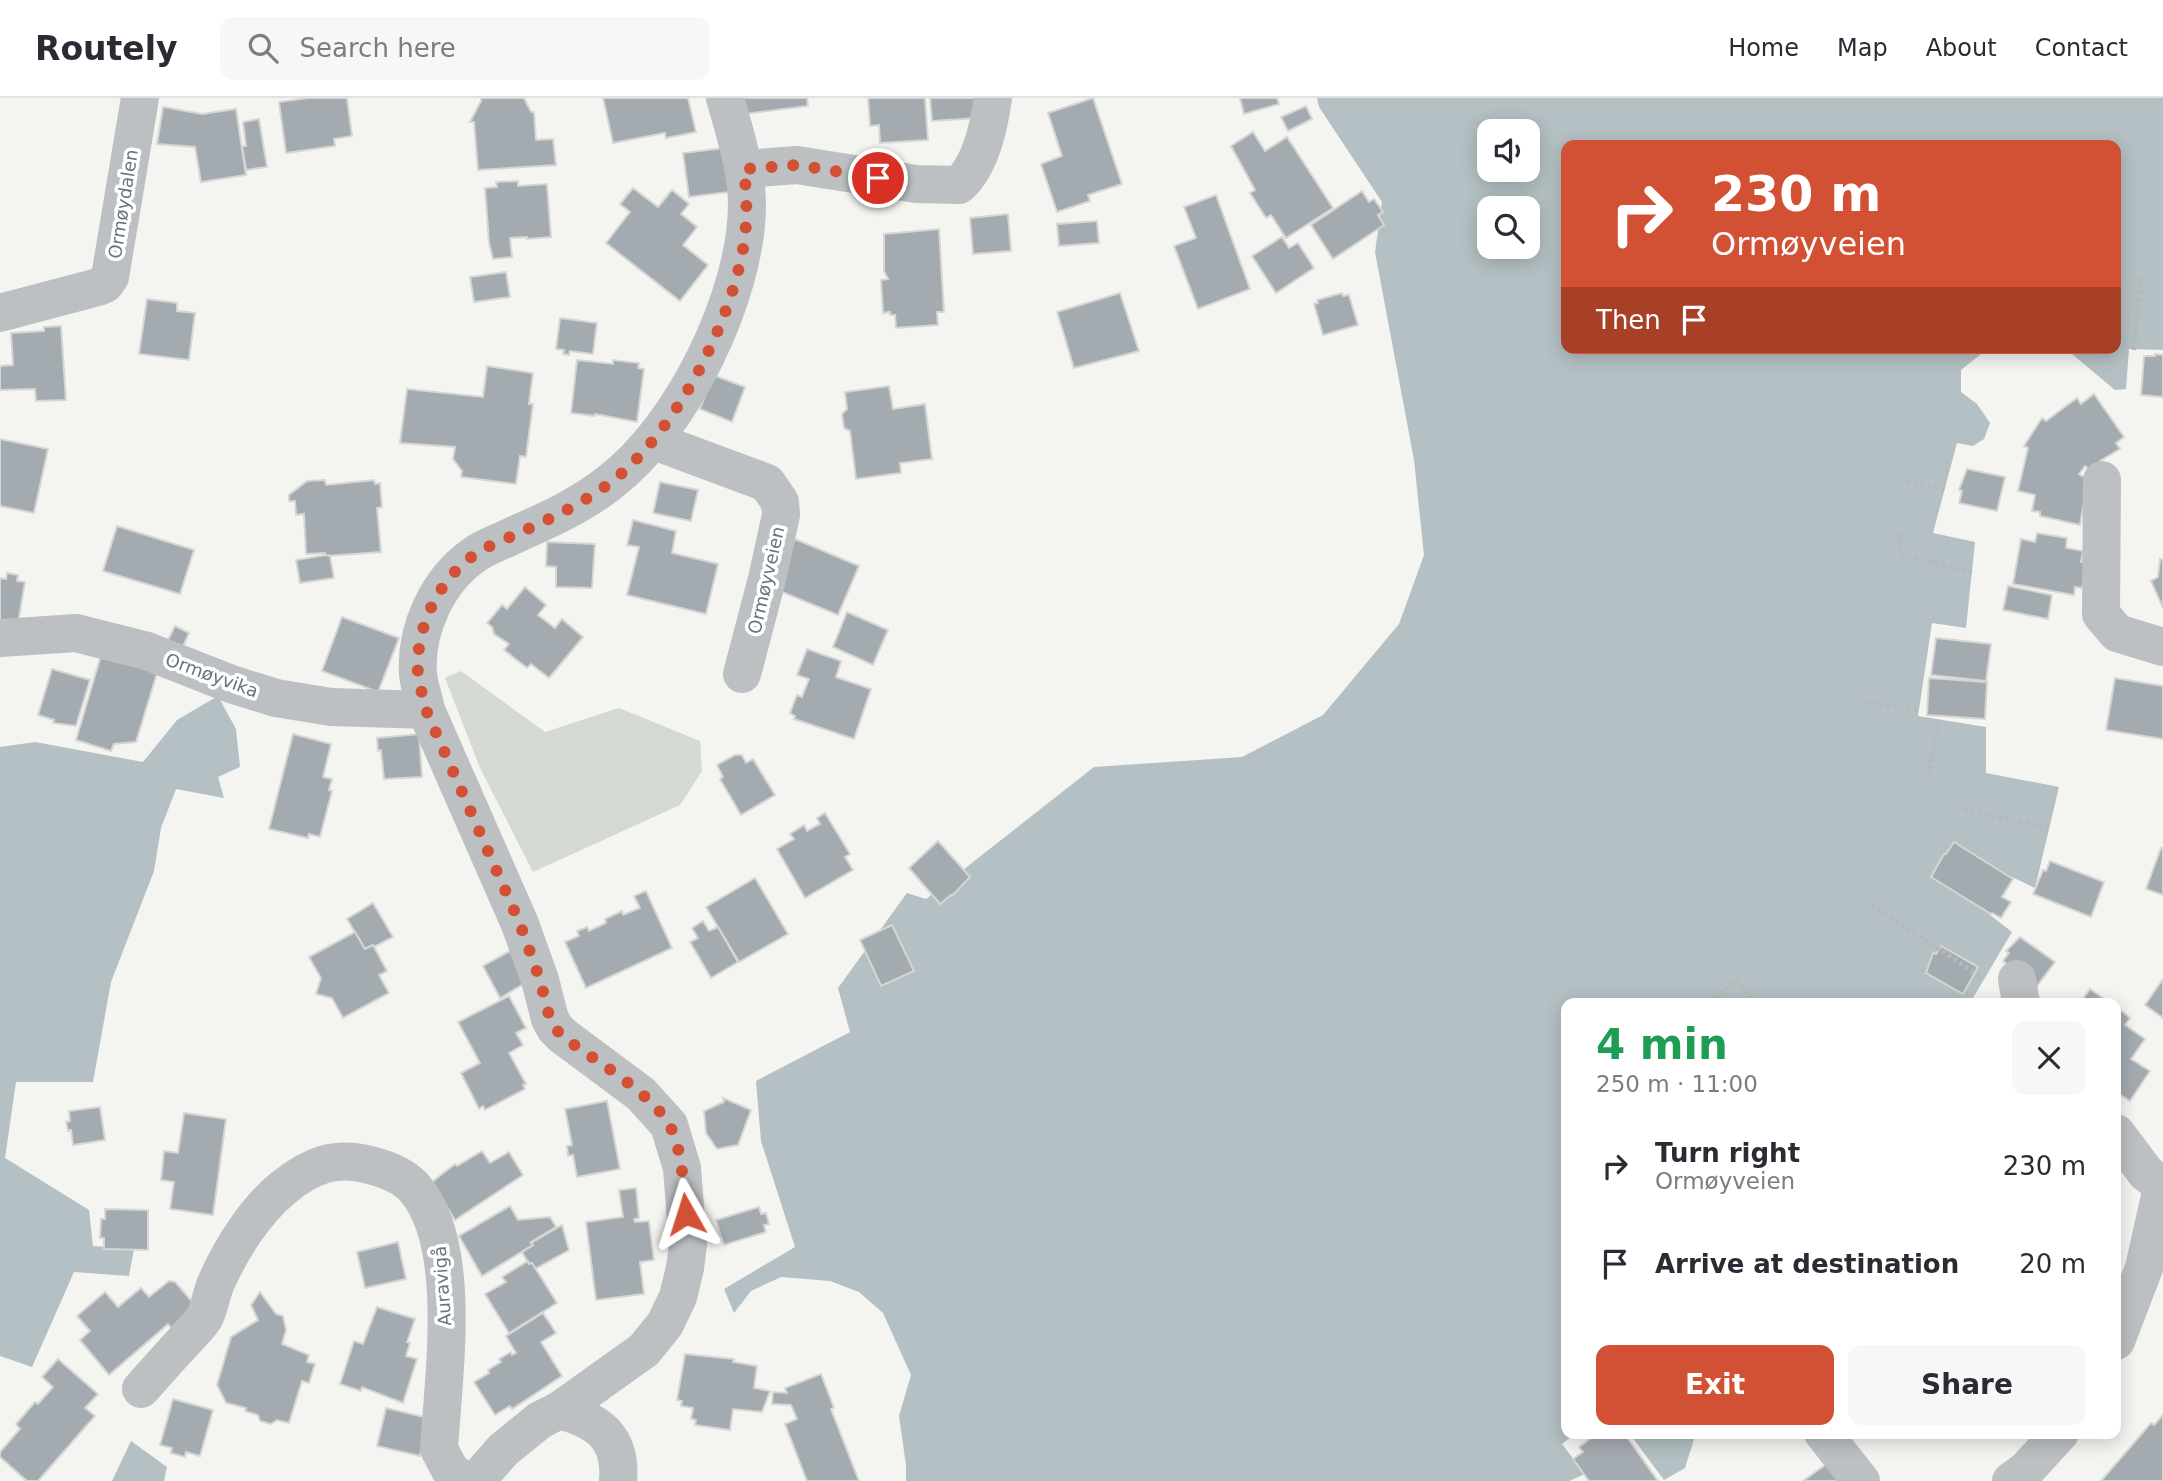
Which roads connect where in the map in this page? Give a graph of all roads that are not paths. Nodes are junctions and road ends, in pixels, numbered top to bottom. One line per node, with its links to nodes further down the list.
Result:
1 (140, 98): 5 (street, Ormøydalen)
2 (725, 98): 4 (street)
3 (993, 98): 4 (street)
4 (744, 169): 6 (street)
5 (0, 313)
6 (654, 441): 10 (street, Ormøyveien); 11 (street)
7 (2102, 480): 9 (street)
8 (0, 638): 11 (street, Ormøyvika)
9 (2163, 647)
10 (742, 674)
11 (426, 710): 16 (street)
12 (2121, 1140): 13 (street)
13 (2163, 1184): 14 (street)
14 (2121, 1328)
15 (141, 1389): 20 (street, Auravigå)
16 (560, 1410): 21 (street); 22 (street)
17 (1828, 1439): 23 (street)
18 (2055, 1439): 19 (street)
19 (2025, 1477)
20 (464, 1481)
21 (476, 1481)
22 (618, 1481)
23 (1861, 1481)

